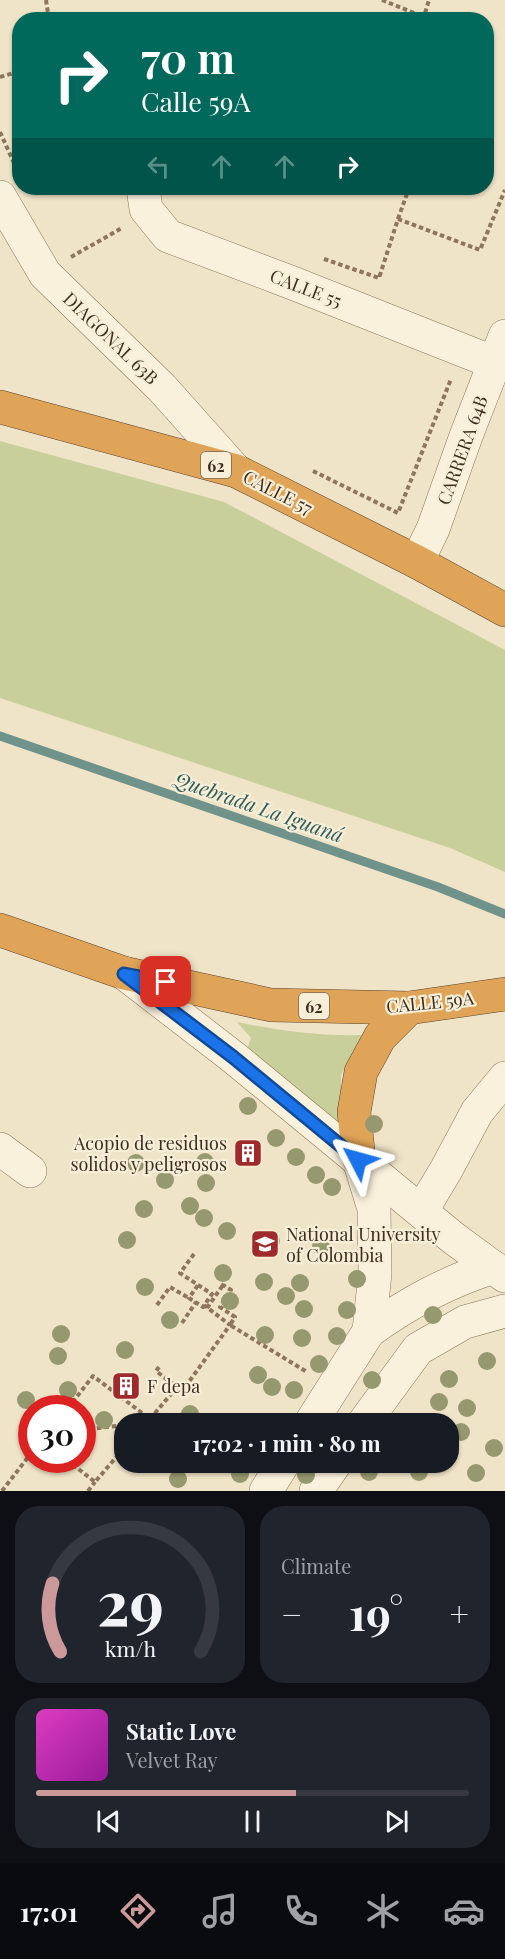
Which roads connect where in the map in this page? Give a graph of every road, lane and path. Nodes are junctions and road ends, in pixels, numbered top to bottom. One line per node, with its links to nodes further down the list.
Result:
1 (382, 0): 2 (path)
2 (409, 12)
3 (0, 132): 4 (path)
4 (12, 158)
5 (505, 190): 9 (path)
6 (144, 195): 13 (street, CALLE 55)
7 (407, 195): 9 (path)
8 (0, 196): 16 (street, DIAGONAL 63B)
9 (398, 219): 12 (path)
10 (129, 223): 11 (path)
11 (82, 264)
12 (379, 278)
13 (500, 350): 18 (street, CARRERA 64B)
14 (452, 376): 17 (path)
15 (0, 407): 16 (highway, CALLE 57 / 62)
16 (236, 471): 18 (highway, CALLE 57 / 62)
17 (312, 471)
18 (417, 562): 19 (highway, CALLE 57 / 62)
19 (505, 610)
20 (0, 930): 21 (highway, 62)
21 (124, 974): 23 (highway, CALLE 59A / 62); 26 (street)
22 (505, 994): 23 (highway, CALLE 59A / 62)
23 (409, 1008): 26 (highway)
24 (505, 1078): 28 (street)
25 (0, 1149): 27 (street)
26 (358, 1160): 30 (street); 39 (street)
27 (30, 1171)
28 (428, 1200)
29 (194, 1254): 31 (path)
30 (499, 1271): 39 (street)
31 (198, 1285): 32 (path); 35 (path)
32 (189, 1298): 33 (path); 34 (path)
33 (196, 1302): 35 (path); 37 (path)
34 (157, 1305)
35 (206, 1307): 38 (path); 38 (path)
36 (505, 1311): 47 (street)
37 (182, 1323)
38 (230, 1325): 41 (path); 42 (path)
39 (369, 1331): 46 (street)
40 (159, 1367): 42 (path)
41 (316, 1378)
42 (177, 1387): 45 (path)
43 (79, 1395): 44 (path)
44 (136, 1413)
45 (155, 1413)
46 (317, 1413)
47 (371, 1413)
48 (114, 1426): 49 (path)
49 (96, 1428)
50 (114, 1460): 55 (path)
51 (18, 1470): 56 (path)
52 (84, 1473): 55 (path)
53 (277, 1473): 58 (street)
54 (328, 1473): 59 (street)
55 (95, 1482): 57 (path)
56 (2, 1491)
57 (88, 1491)
58 (266, 1491)
59 (316, 1491)

